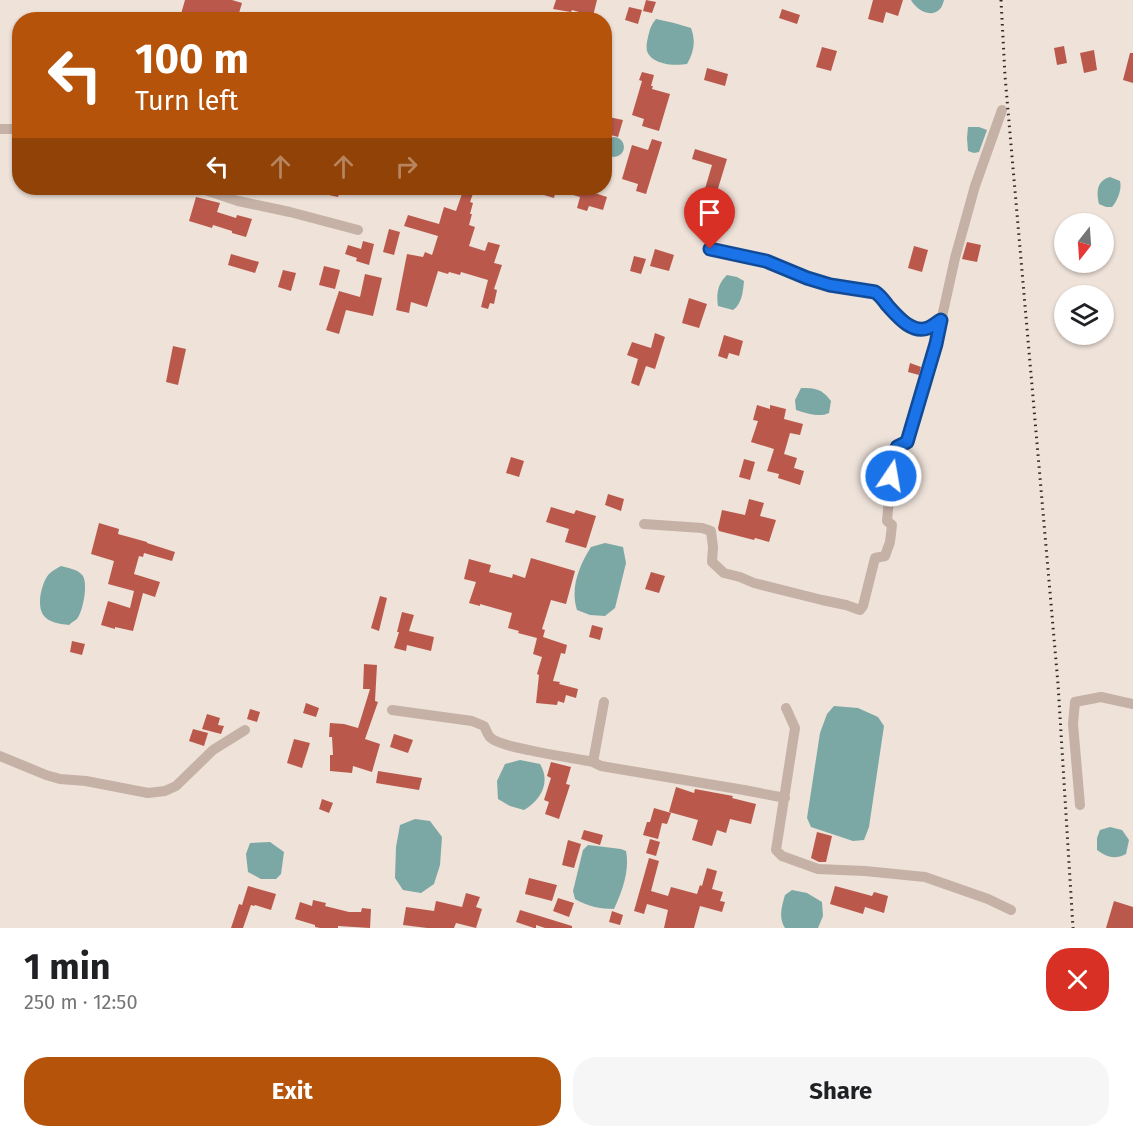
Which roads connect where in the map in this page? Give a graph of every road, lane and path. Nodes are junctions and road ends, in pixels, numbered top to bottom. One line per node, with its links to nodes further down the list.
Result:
1 (1002, 110): 5 (street)
2 (220, 195): 3 (street)
3 (358, 230)
4 (710, 249): 5 (street)
5 (941, 320): 6 (street)
6 (644, 524)
7 (604, 702): 13 (street)
8 (1133, 704): 15 (street)
9 (786, 708): 14 (street)
10 (392, 710): 13 (street)
11 (245, 730): 12 (street)
12 (0, 756)
13 (593, 762): 14 (street)
14 (785, 798): 16 (street)
15 (1080, 805)
16 (1011, 910)

